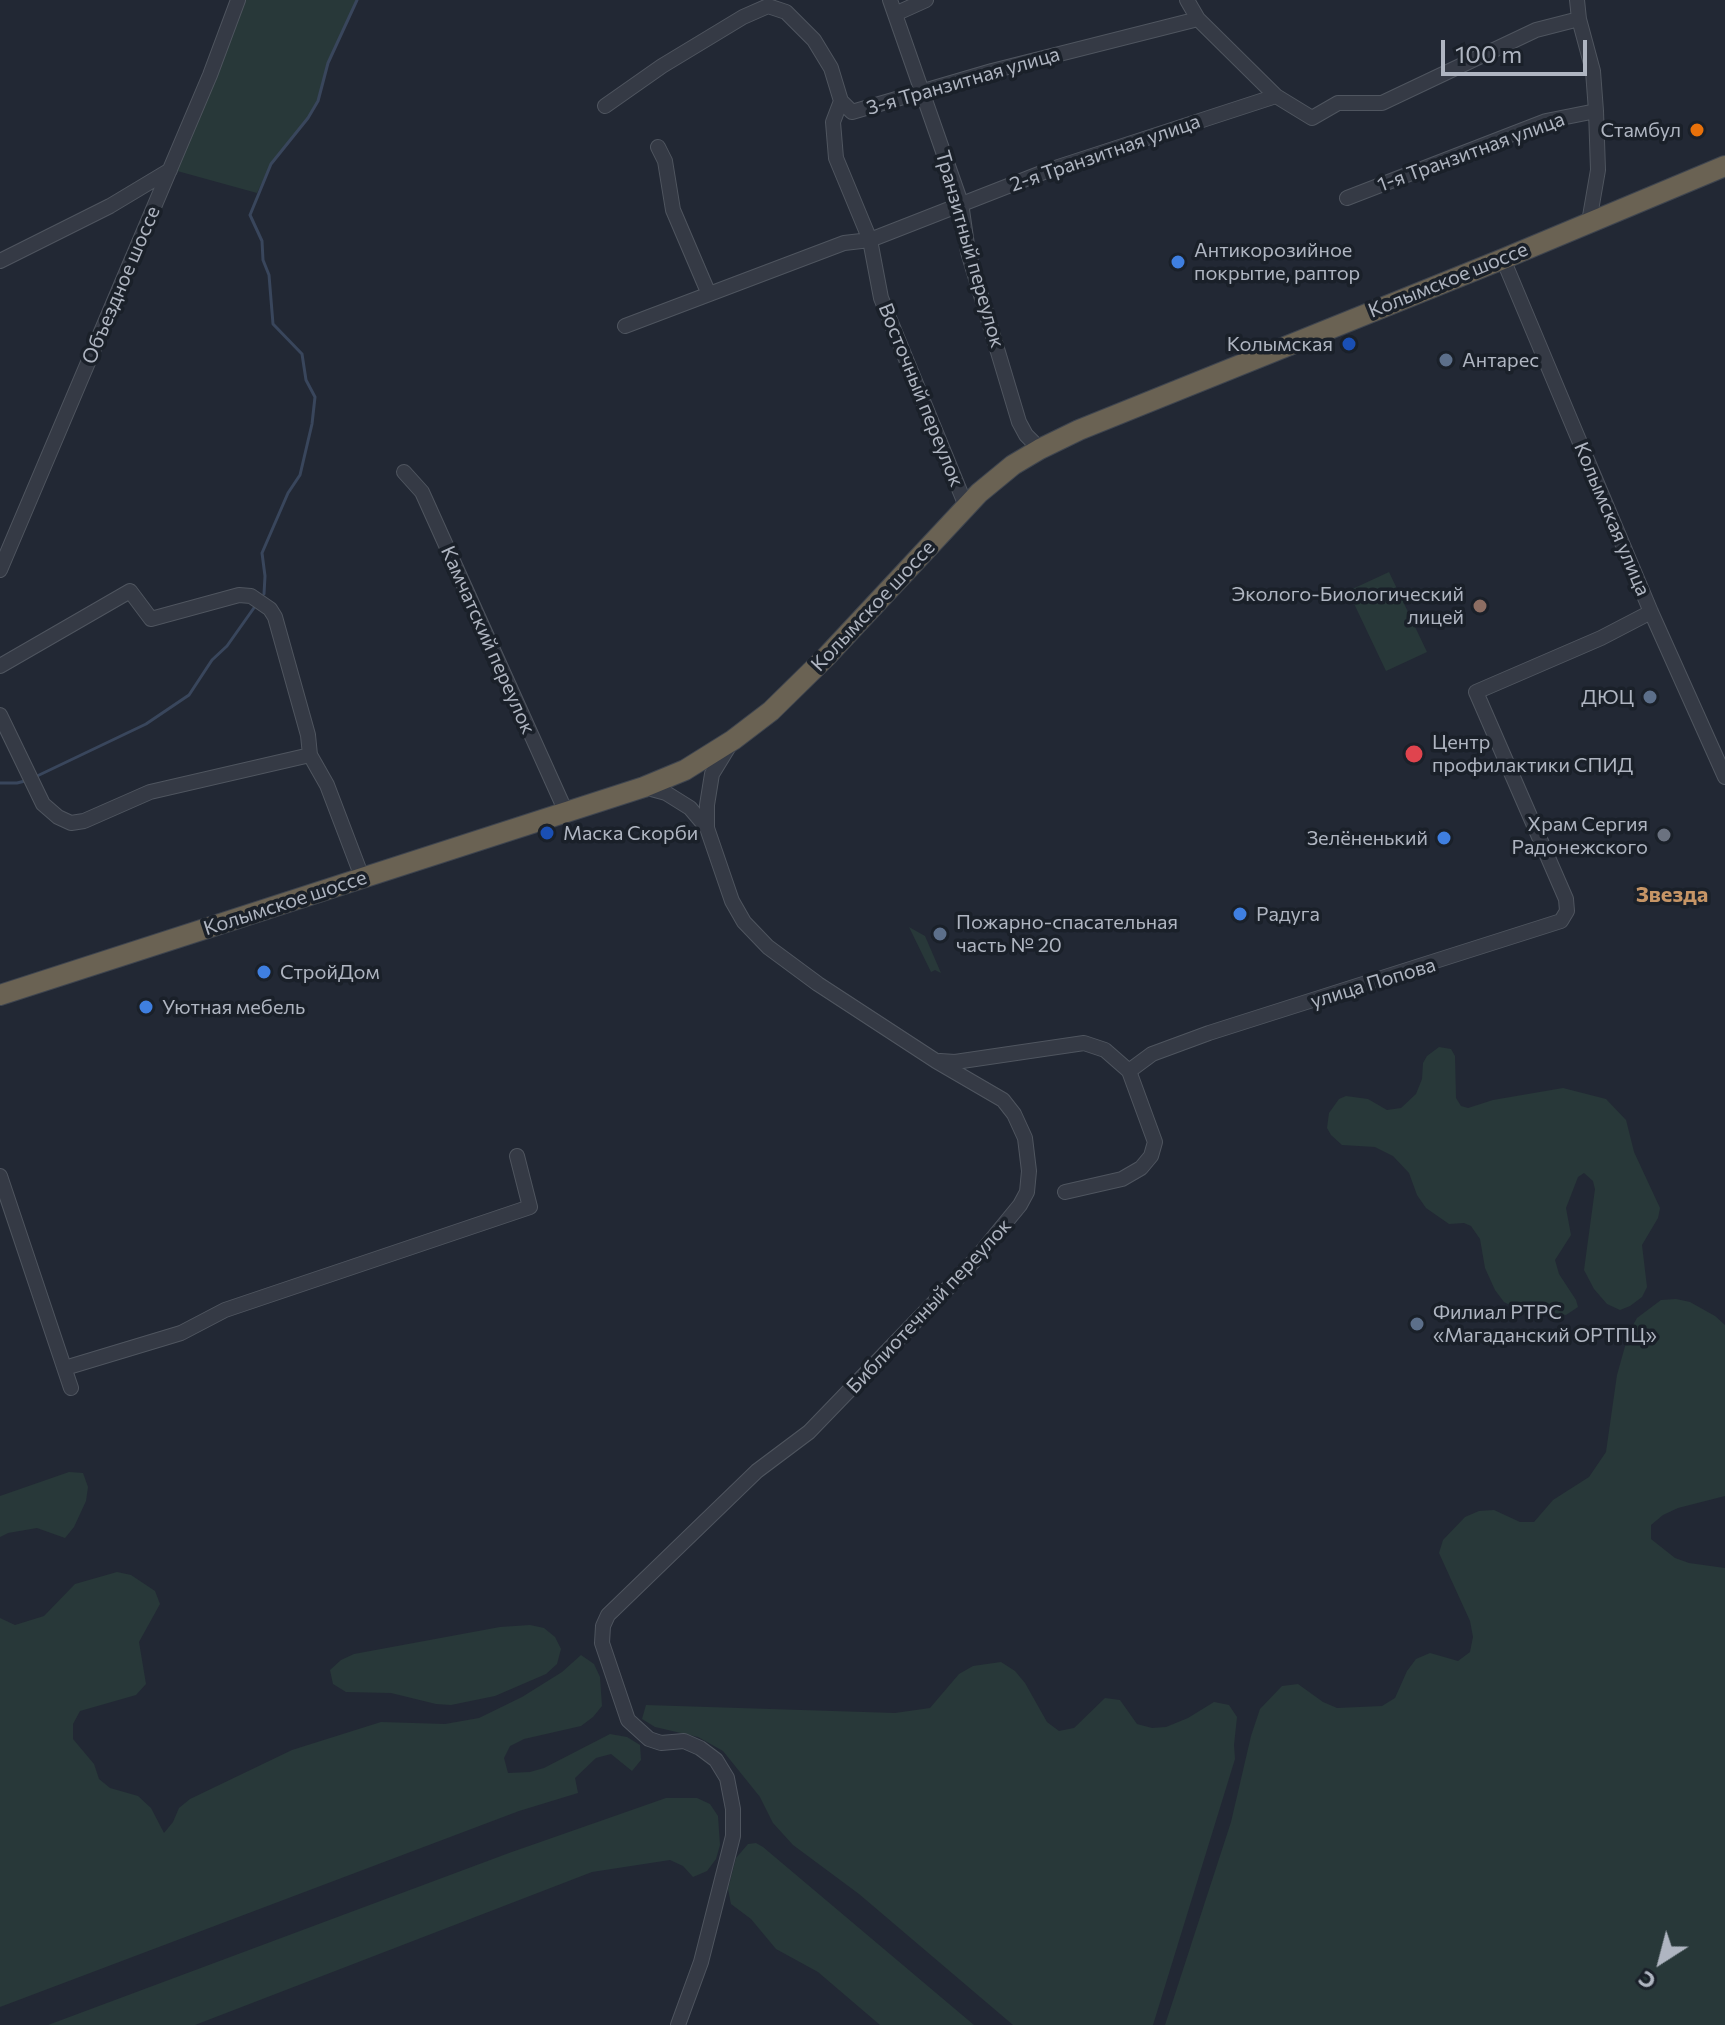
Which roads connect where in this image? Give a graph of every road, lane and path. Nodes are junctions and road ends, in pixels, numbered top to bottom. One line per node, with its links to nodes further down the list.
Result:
1 (238, 0): 15 (street, Объездное шоссе)
2 (926, 0): 5 (street)
3 (1187, 0): 6 (street)
4 (1577, 0): 7 (street)
5 (892, 7): 8 (street, Транзитный переулок)
6 (1198, 19): 8 (street, 3-я Транзитная улица); 9 (street)
7 (1579, 19): 9 (street); 12 (street)
8 (923, 93): 10 (street, 3-я Транзитная улица); 17 (street, Транзитный переулок)
9 (1276, 96): 17 (street, 2-я Транзитная улица)
10 (841, 101): 11 (street, 3-я Транзитная улица); 19 (street, Восточный переулок)
11 (605, 106)
12 (1596, 111): 16 (street, 1-я Транзитная улица); 18 (street)
13 (658, 147): 22 (street)
14 (1725, 166): 18 (highway, Колымское шоссе)
15 (170, 169): 21 (street); 27 (street, Объездное шоссе)
16 (1347, 198)
17 (961, 203): 19 (street, 2-я Транзитная улица); 24 (street, Транзитный переулок)
18 (1589, 222): 20 (highway, Колымское шоссе)
19 (870, 240): 22 (street, 2-я Транзитная улица); 26 (street, Восточный переулок)
20 (1503, 259): 24 (highway, Колымское шоссе); 28 (street, Колымская улица)
21 (0, 261)
22 (708, 292): 23 (street, 2-я Транзитная улица)
23 (625, 326)
24 (1040, 449): 26 (highway, Колымское шоссе)
25 (404, 472): 38 (street, Камчатский переулок)
26 (966, 506): 31 (highway, Колымское шоссе)
27 (0, 570)
28 (1651, 612): 34 (street, Колымская улица); 43 (street, улица Попова)
29 (0, 666): 32 (street)
30 (0, 715): 32 (street)
31 (733, 740): 33 (highway, Колымское шоссе); 36 (street, Библиотечный переулок)
32 (310, 755): 40 (street)
33 (688, 768): 35 (highway, Колымское шоссе); 36 (street); 37 (street)
34 (1725, 777)
35 (644, 787): 37 (street, Библиотечный переулок); 38 (highway, Колымское шоссе)
36 (707, 805): 39 (street, Библиотечный переулок)
37 (690, 808): 39 (street, Библиотечный переулок)
38 (566, 812): 40 (highway, Колымское шоссе)
39 (707, 828): 42 (street, Библиотечный переулок)
40 (362, 877): 41 (highway, Колымское шоссе)
41 (0, 995)
42 (936, 1061): 43 (street); 49 (street, Библиотечный переулок)
43 (1129, 1071): 46 (street)
44 (517, 1156): 47 (street)
45 (0, 1176): 47 (street)
46 (1065, 1192)
47 (65, 1368): 48 (street)
48 (71, 1388)
49 (678, 2025)

